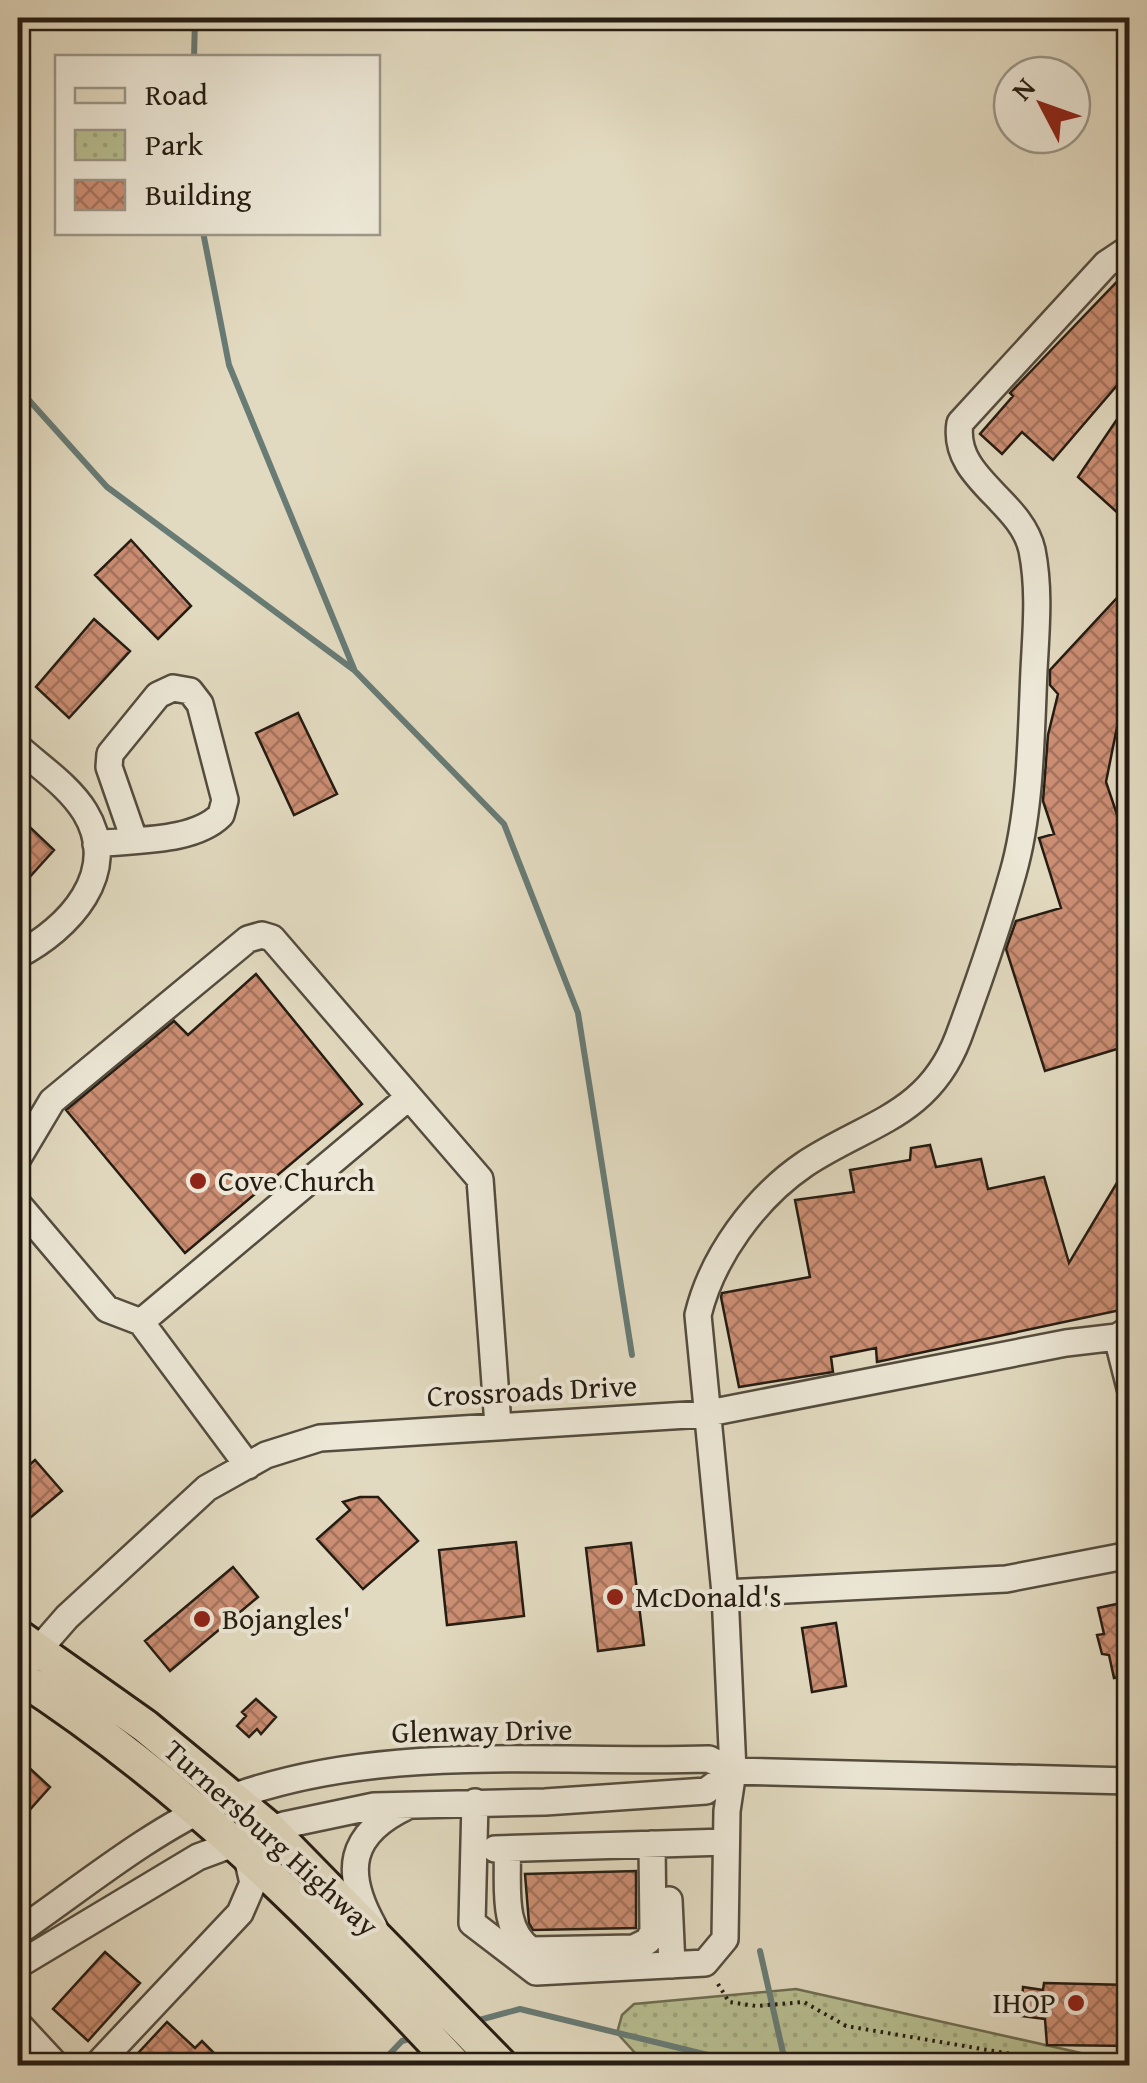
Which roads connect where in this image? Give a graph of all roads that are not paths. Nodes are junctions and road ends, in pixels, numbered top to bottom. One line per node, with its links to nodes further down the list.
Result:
1 (1130, 248): 12 (street)
2 (18, 748): 4 (street)
3 (134, 840): 3 (street); 4 (street)
4 (96, 844): 5 (street)
5 (18, 955)
6 (408, 1096): 7 (street); 9 (street); 13 (street)
7 (18, 1158)
8 (18, 1204): 9 (street)
9 (141, 1322): 14 (street)
10 (1123, 1333): 11 (street); 12 (street, Crossroads Drive)
11 (1130, 1388)
12 (704, 1414): 13 (street, Crossroads Drive); 16 (street)
13 (498, 1425): 14 (street, Crossroads Drive)
14 (248, 1466): 17 (street, Crossroads Drive)
15 (1130, 1554): 16 (street)
16 (725, 1593): 19 (street)
17 (27, 1642): 18 (street, Crossroads Drive); 21 (main road, Turnersburg Highway)
18 (18, 1676): 24 (main road, Turnersburg Highway)
19 (733, 1771): 20 (street, Glenway Drive); 21 (street, Glenway Drive); 22 (street, Glenway Drive); 26 (street)
20 (1130, 1781)
21 (234, 1798): 24 (street, Glenway Drive); 25 (main road, Turnersburg Highway)
22 (475, 1802): 23 (street, Glenway Drive); 30 (street)
23 (416, 1803): 25 (street, Glenway Drive); 33 (street, Glenway Drive)
24 (200, 1811): 27 (main road, Turnersburg Highway); 32 (street, Glenway Drive)
25 (270, 1829): 27 (street, Glenway Drive); 33 (main road, Turnersburg Highway)
26 (726, 1842): 28 (street); 35 (street)
27 (237, 1843): 31 (street); 33 (main road, Turnersburg Highway); 34 (street, Glenway Drive)
28 (660, 1844): 29 (street); 29 (street); 35 (street)
29 (507, 1849): 30 (street)
30 (474, 1850): 35 (street)
31 (240, 1913): 33 (street); 38 (street)
32 (18, 1932)
33 (368, 1948): 39 (main road, Turnersburg Highway); 40 (main road, Turnersburg Highway)
34 (18, 1964)
35 (672, 1965)
36 (18, 2024): 37 (street)
37 (57, 2066)
38 (96, 2066)
39 (456, 2066)
40 (502, 2066)

